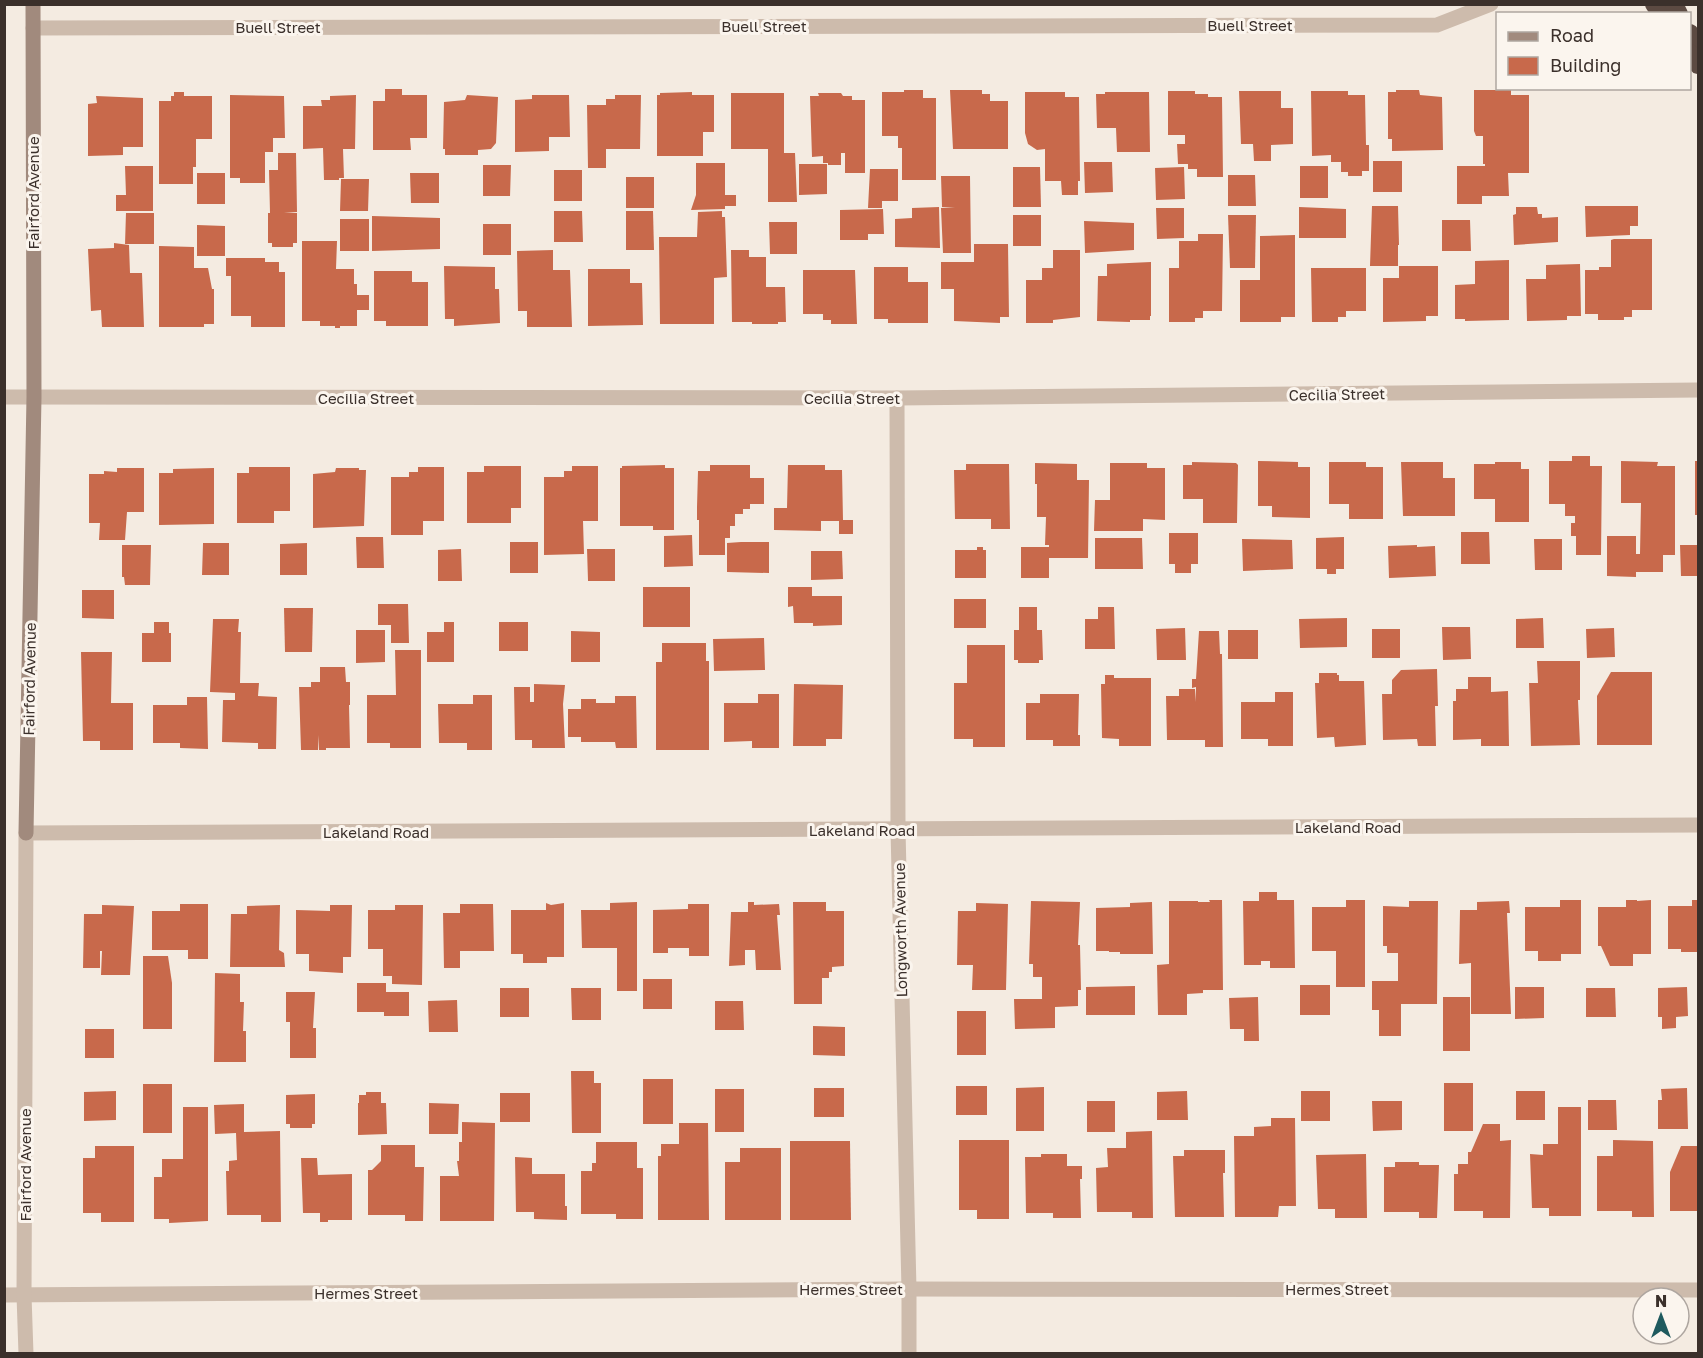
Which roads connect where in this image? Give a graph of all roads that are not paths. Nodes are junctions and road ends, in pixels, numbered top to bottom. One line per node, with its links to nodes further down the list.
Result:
1 (33, 4): 3 (street, Fairford Avenue)
2 (1491, 4): 3 (street, Buell Street)
3 (33, 28): 6 (street, Fairford Avenue)
4 (1698, 390): 7 (street, Cecilia Street)
5 (4, 397): 6 (street, Cecilia Street)
6 (34, 397): 7 (street, Cecilia Street); 10 (street, Fairford Avenue)
7 (897, 398): 9 (street, Longworth Avenue)
8 (1698, 825): 9 (street, Lakeland Road)
9 (898, 830): 10 (street, Lakeland Road); 11 (street, Longworth Avenue)
10 (26, 833): 14 (street, Fairford Avenue)
11 (909, 1288): 12 (street, Hermes Street); 14 (street, Hermes Street); 16 (street, Longworth Avenue)
12 (1698, 1290)
13 (4, 1295): 14 (street, Hermes Street)
14 (24, 1295): 15 (street, Fairford Avenue)
15 (26, 1353)
16 (909, 1353)

